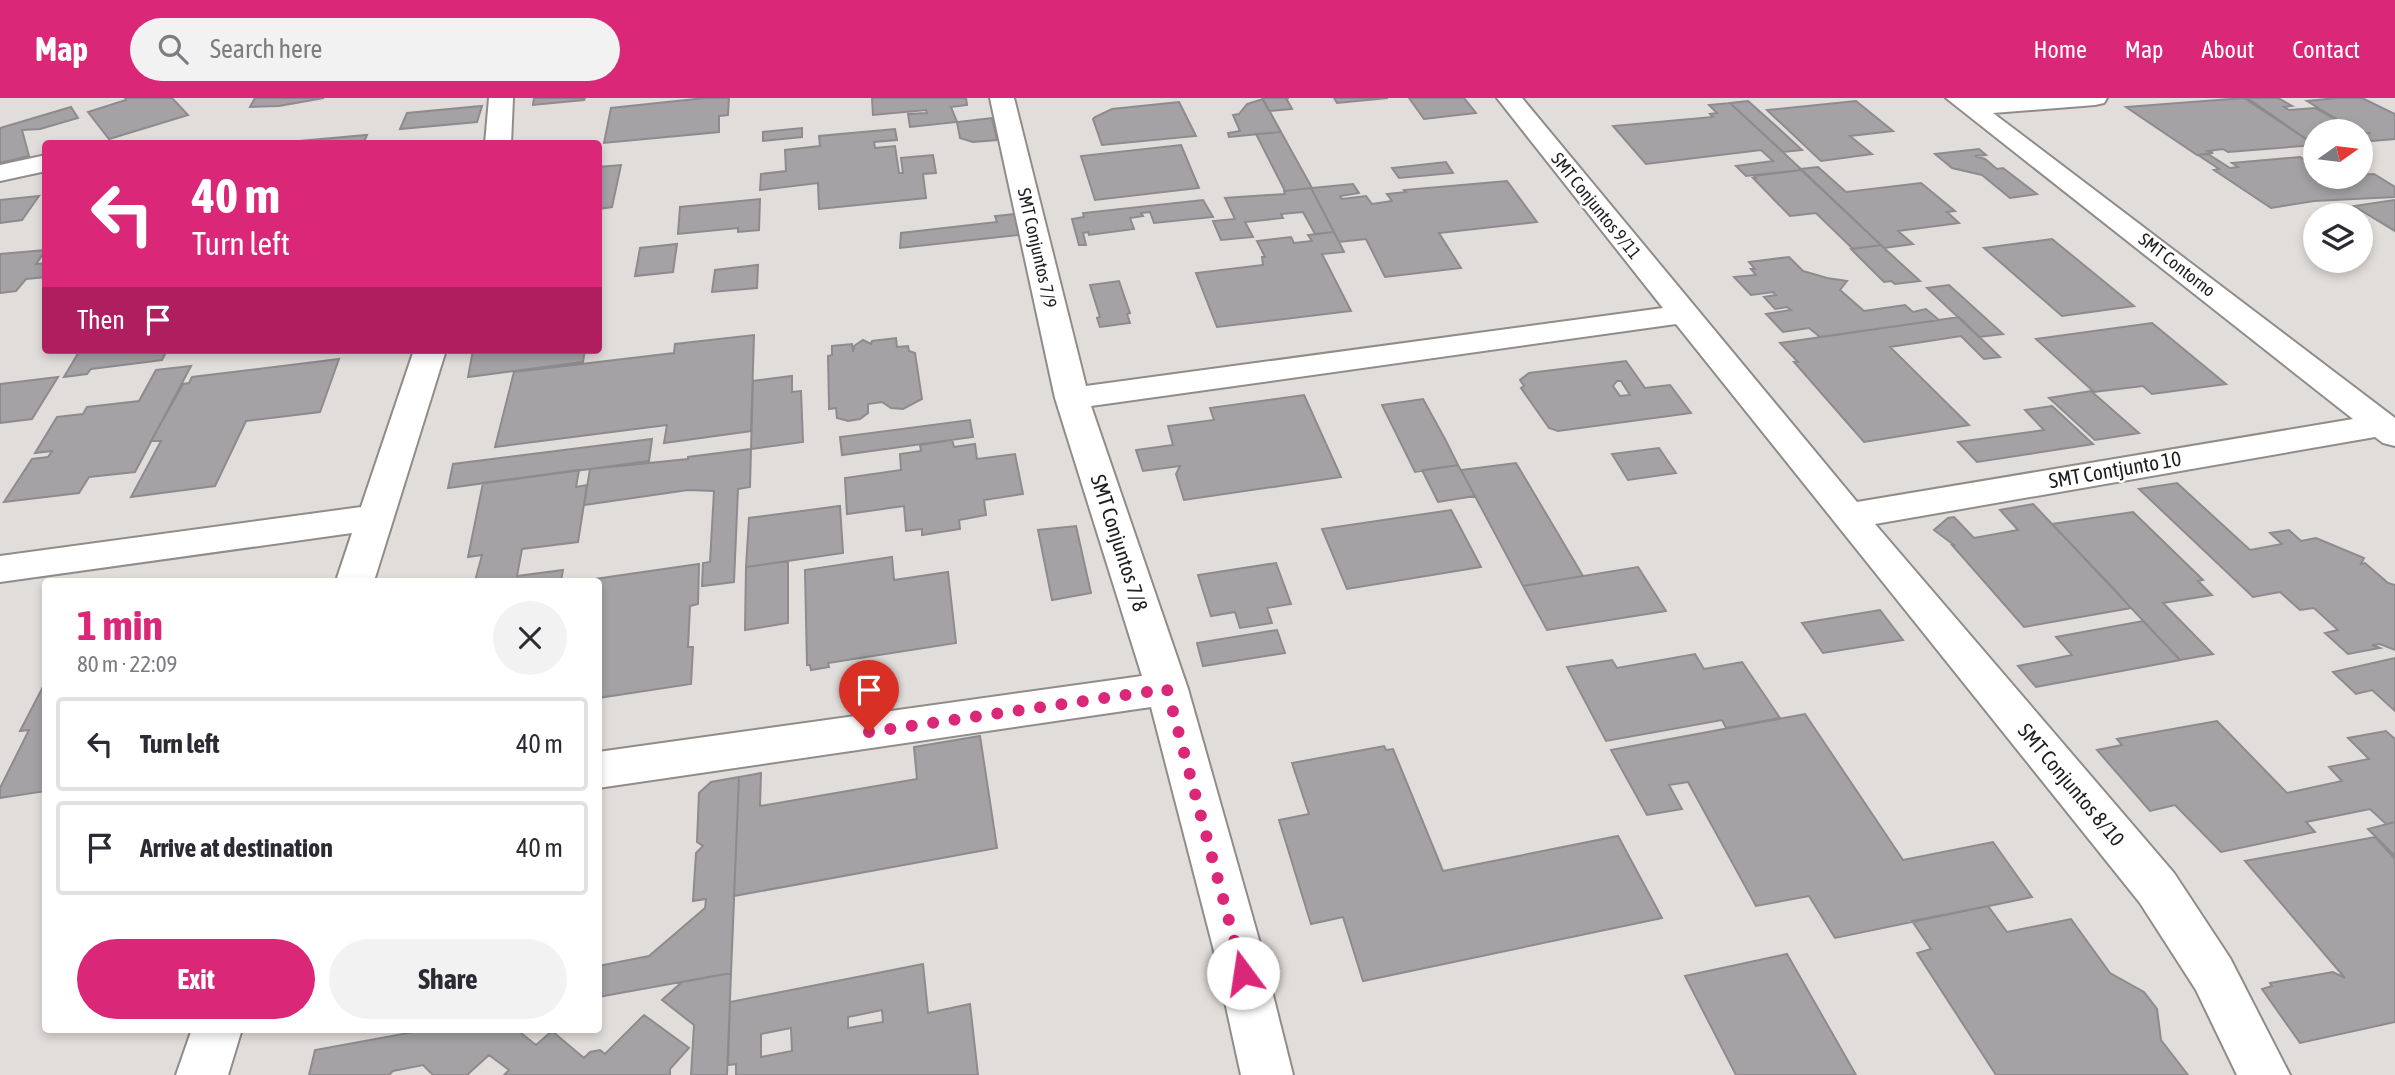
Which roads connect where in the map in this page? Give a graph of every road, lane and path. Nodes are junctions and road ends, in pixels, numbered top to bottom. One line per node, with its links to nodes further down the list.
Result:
1 (501, 98): 6 (street)
2 (1002, 98): 11 (street, SMT Conjuntos 7/9)
3 (1509, 98): 9 (street, SMT Conjuntos 9/11)
4 (2095, 98): 5 (street)
5 (1964, 102): 12 (street, SMT Contorno)
6 (498, 140)
7 (42, 164): 8 (street)
8 (0, 173)
9 (1683, 314): 11 (street); 13 (street, SMT Conjuntos 9/11)
10 (429, 354): 14 (street)
11 (1072, 398): 17 (street, SMT Conjuntos 7/8)
12 (2388, 430): 13 (street, SMT Contjunto 10)
13 (1848, 516): 22 (street, SMT Conjuntos 8/10)
14 (373, 519): 15 (street); 16 (street)
15 (0, 569)
16 (356, 578)
17 (1167, 689): 18 (street); 21 (street, SMT Conjuntos 7/8)
18 (602, 769)
19 (216, 1033): 20 (street)
20 (202, 1075)
21 (1267, 1075)
22 (2264, 1075)

